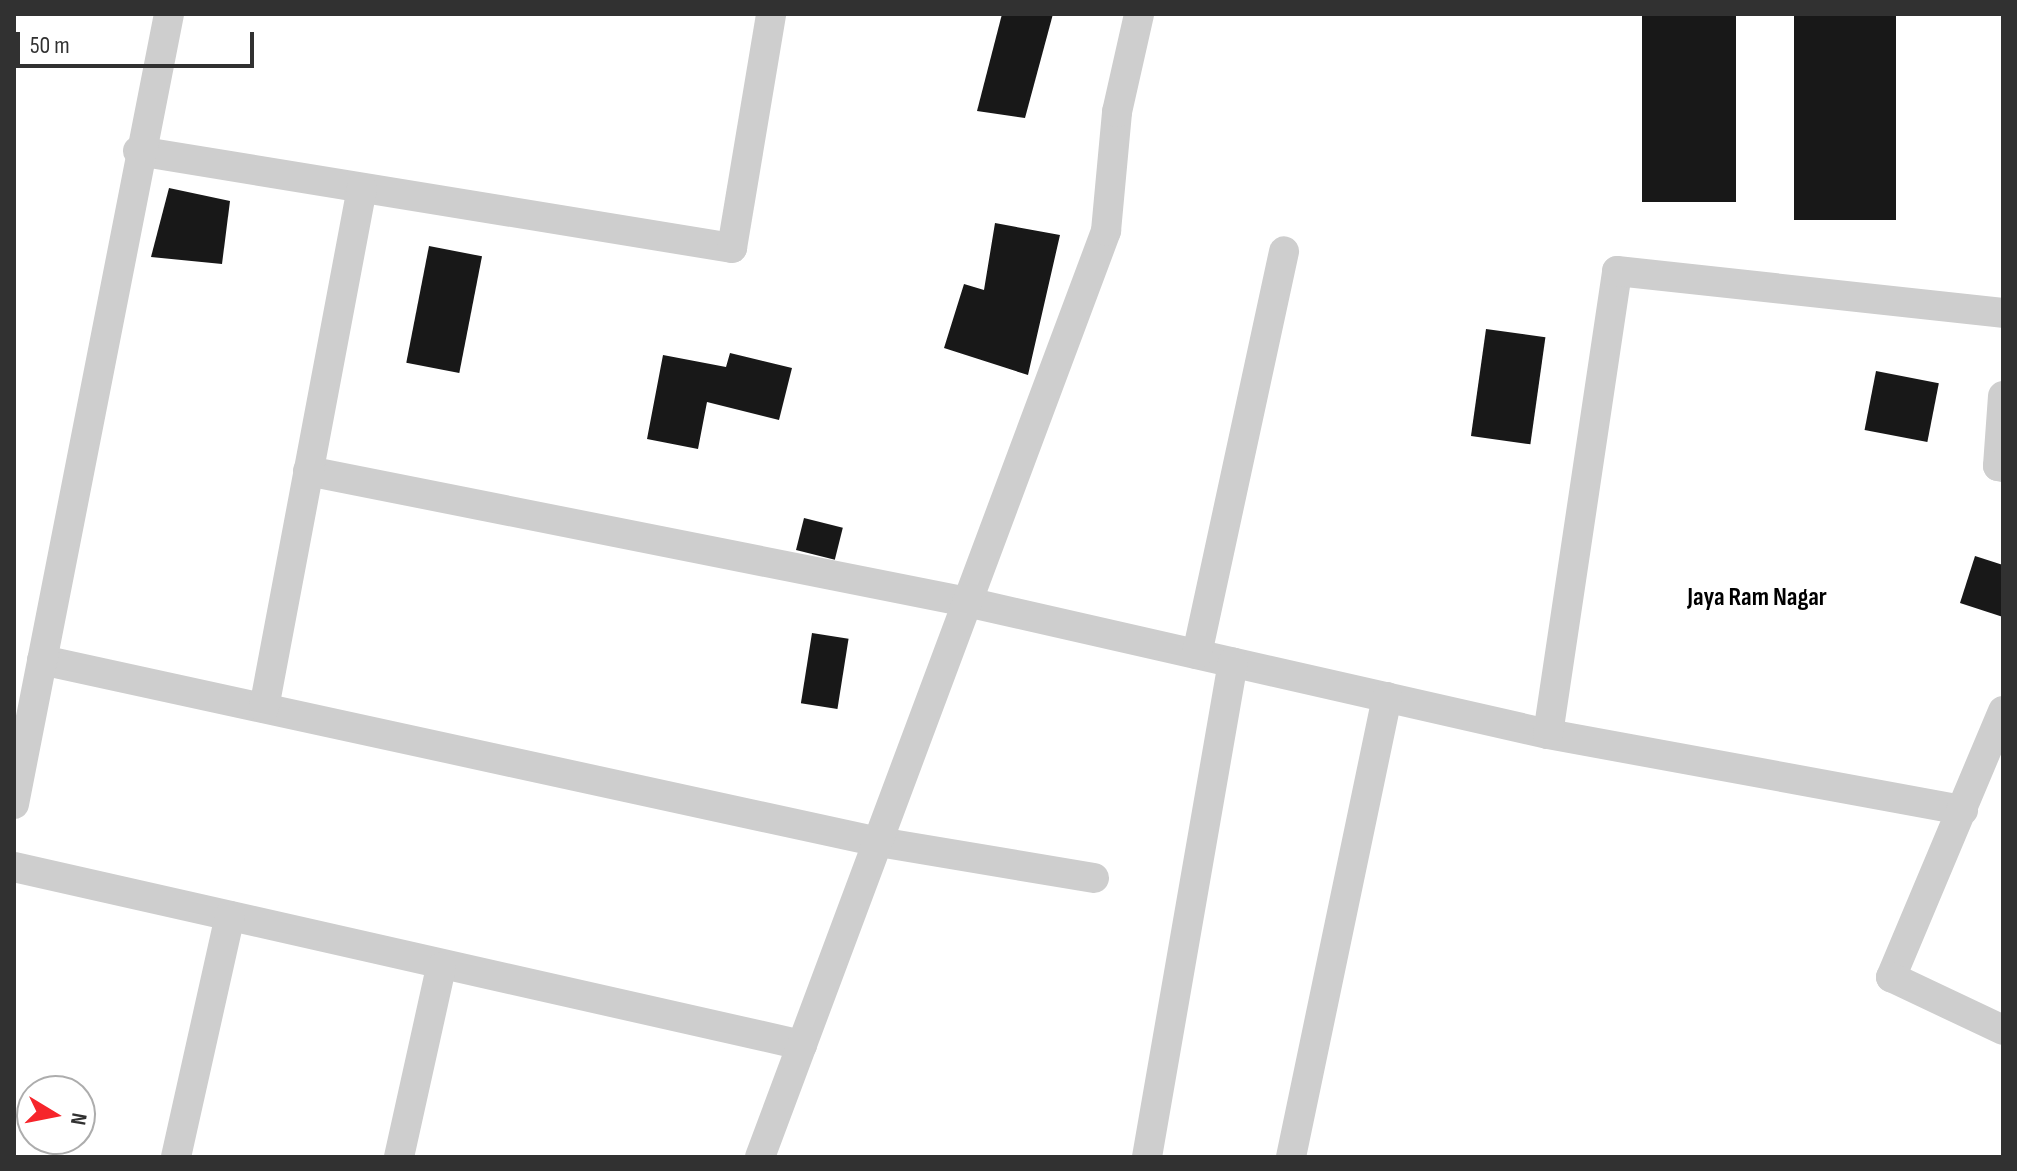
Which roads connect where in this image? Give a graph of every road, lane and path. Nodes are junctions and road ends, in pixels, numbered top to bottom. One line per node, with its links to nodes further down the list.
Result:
1 (169, 14): 4 (street)
2 (771, 14): 5 (street)
3 (1139, 14): 11 (street)
4 (138, 151): 5 (street); 13 (street)
5 (362, 188): 10 (street)
6 (1284, 251): 12 (street)
7 (2003, 313): 18 (street)
8 (2003, 396): 9 (street)
9 (2003, 467)
10 (308, 471): 11 (street); 16 (street)
11 (967, 602): 12 (street); 21 (street)
12 (1197, 654): 14 (street)
13 (42, 660): 16 (street); 19 (street)
14 (1233, 662): 15 (street); 31 (street)
15 (1387, 697): 18 (street); 32 (street)
16 (264, 708): 21 (street)
17 (2003, 711): 20 (street)
18 (1548, 734): 20 (street)
19 (16, 789)
20 (1963, 810): 26 (street)
21 (879, 842): 23 (street); 27 (street)
22 (14, 867): 24 (street)
23 (1094, 878)
24 (230, 916): 25 (street); 28 (street)
25 (441, 968): 27 (street); 29 (street)
26 (2003, 1030)
27 (802, 1045): 30 (street)
28 (176, 1157)
29 (399, 1157)
30 (760, 1157)
31 (1147, 1157)
32 (1291, 1157)

